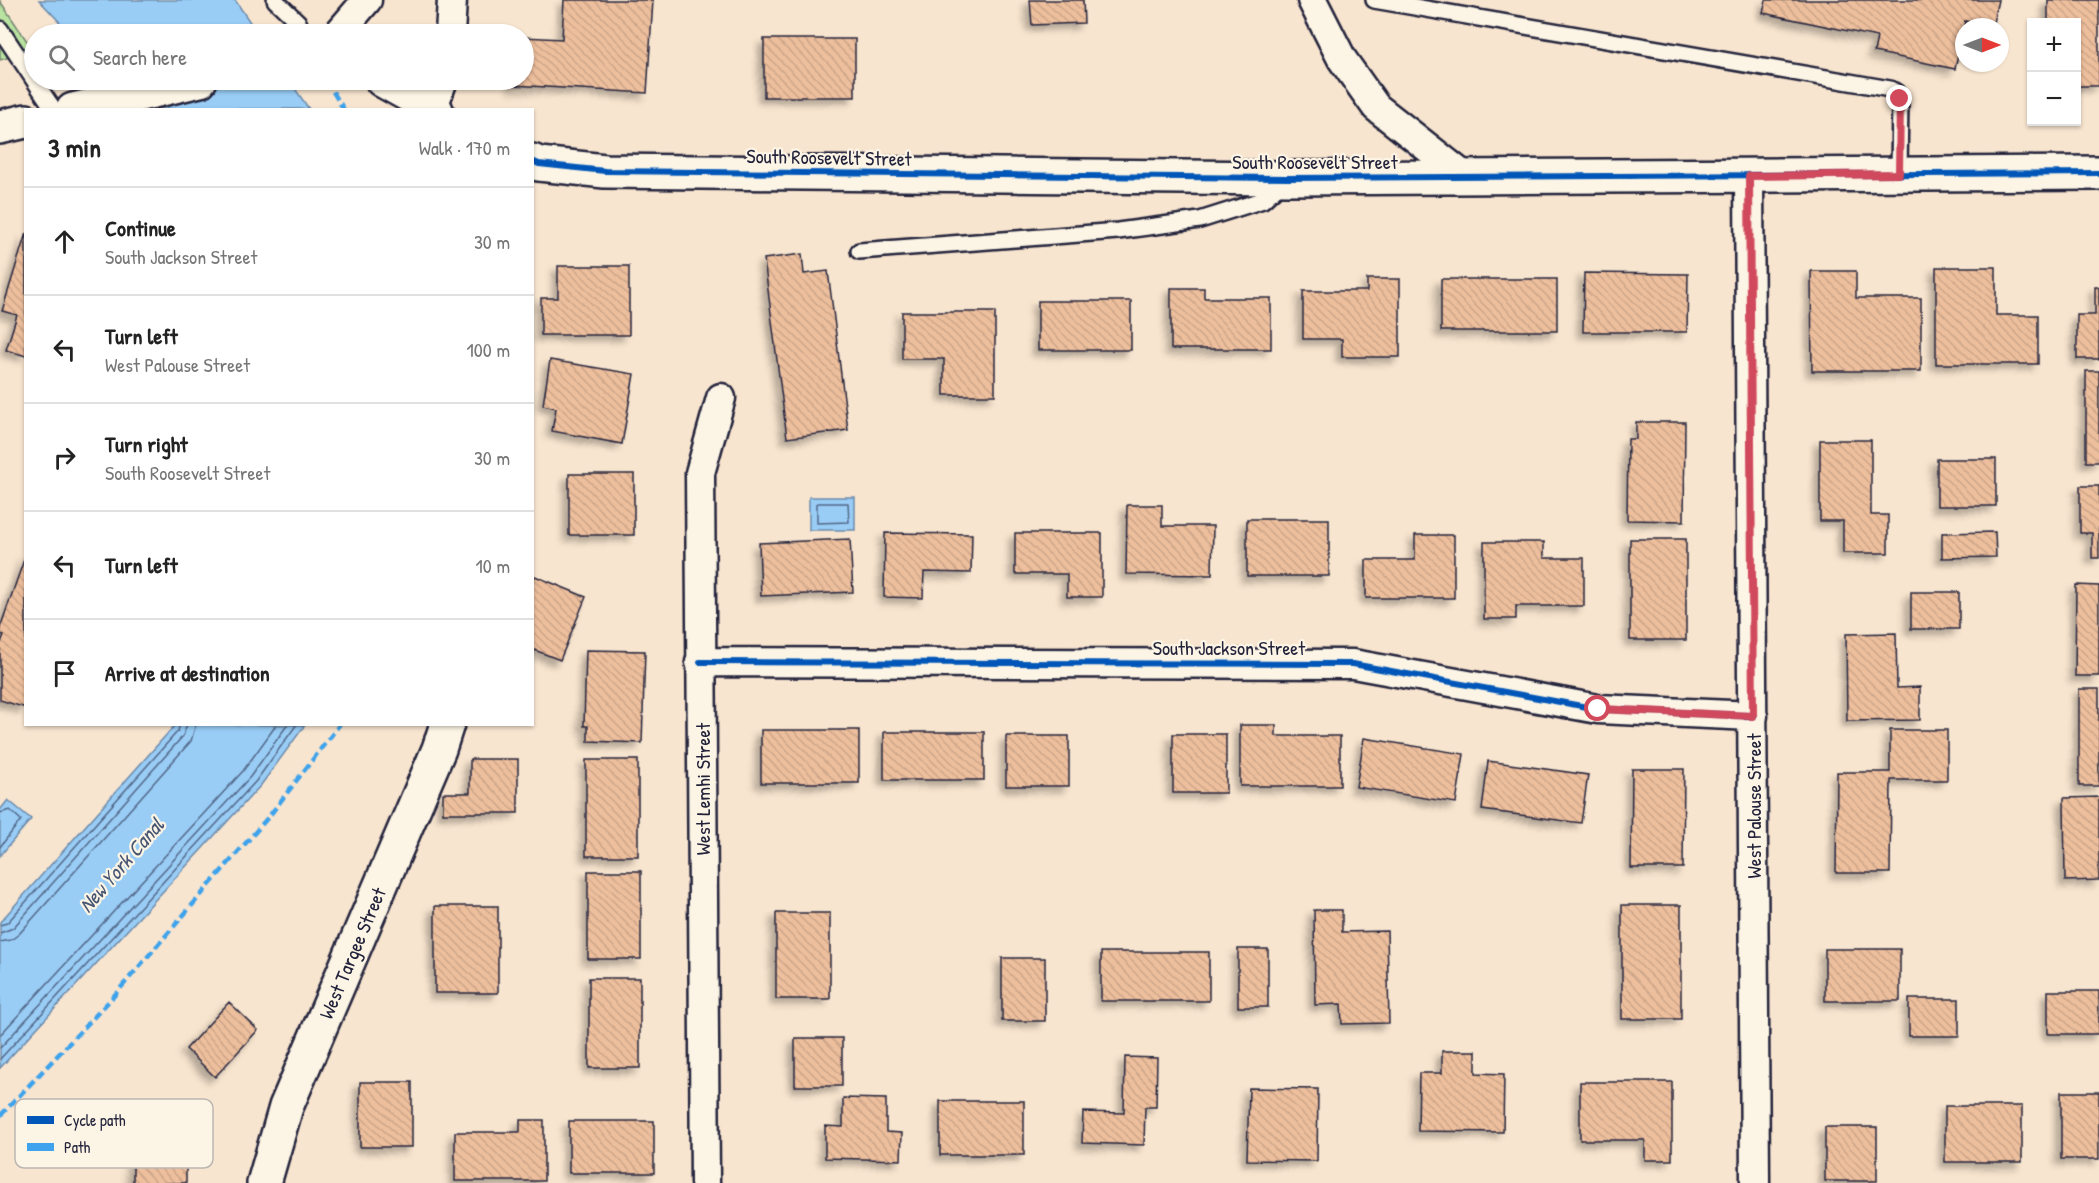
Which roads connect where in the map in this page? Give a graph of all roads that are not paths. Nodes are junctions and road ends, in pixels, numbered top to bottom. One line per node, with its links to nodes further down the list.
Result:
1 (275, 0): 6 (lane)
2 (367, 0): 7 (street)
3 (452, 0): 8 (street)
4 (1312, 0): 24 (street)
5 (1374, 0): 22 (lane)
6 (299, 24)
7 (347, 24)
8 (451, 24)
9 (0, 29): 10 (lane)
10 (5, 45): 11 (lane)
11 (24, 64)
12 (50, 90): 16 (lane)
13 (155, 90): 17 (street)
14 (408, 90): 15 (street)
15 (436, 101)
16 (68, 108)
17 (74, 108)
18 (24, 121): 19 (street)
19 (0, 127)
20 (534, 162): 25 (street, South Roosevelt Street)
21 (2099, 173): 22 (street, South Roosevelt Street)
22 (1899, 174): 23 (street, South Roosevelt Street)
23 (1749, 176): 24 (street, South Roosevelt Street); 29 (street, West Palouse Street)
24 (1466, 177): 25 (street, South Roosevelt Street)
25 (1287, 178): 26 (lane)
26 (859, 251)
27 (721, 398): 28 (street, West Lemhi Street)
28 (700, 662): 29 (street, South Jackson Street); 32 (street, West Lemhi Street)
29 (1753, 716): 33 (street, West Palouse Street)
30 (446, 726): 31 (street, West Targee Street)
31 (264, 1183)
32 (705, 1183)
33 (1755, 1183)

